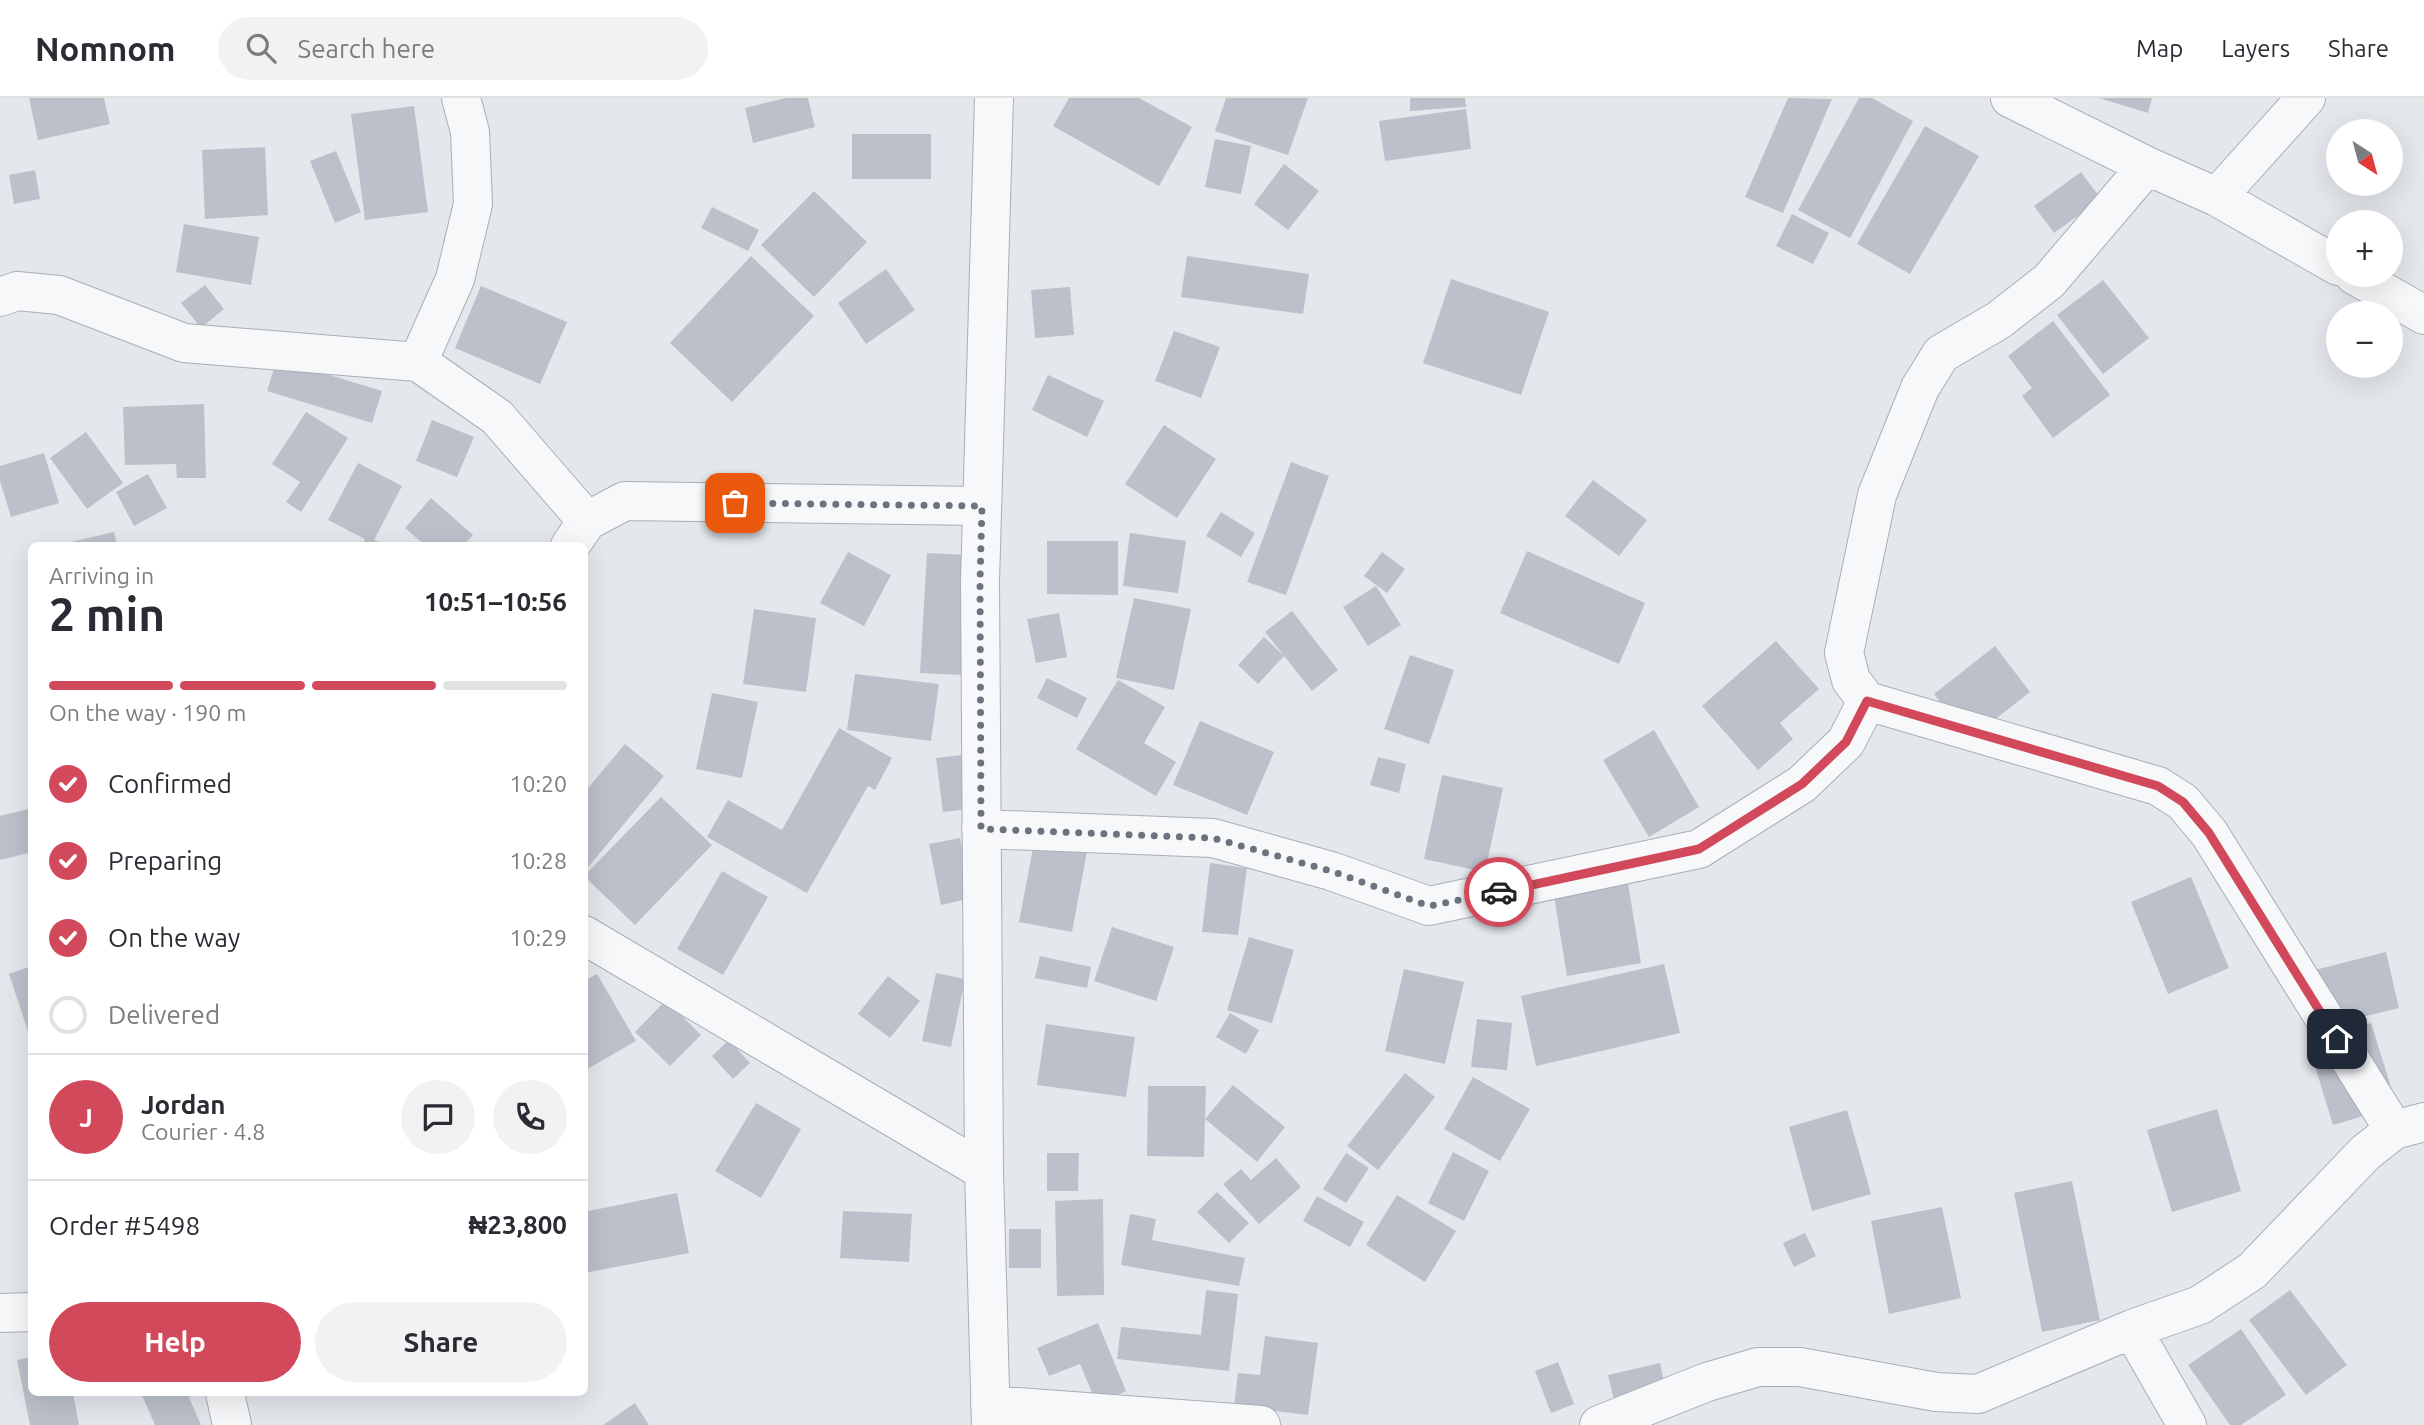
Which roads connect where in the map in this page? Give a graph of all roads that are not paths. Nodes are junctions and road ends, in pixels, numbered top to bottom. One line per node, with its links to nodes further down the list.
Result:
1 (461, 98): 11 (street)
2 (994, 98): 12 (street)
3 (2010, 98): 5 (street)
4 (2306, 98): 6 (street)
5 (2147, 166): 6 (street); 14 (street)
6 (2217, 197): 7 (street)
7 (2326, 259)
8 (2375, 287): 10 (street)
9 (0, 297): 11 (street)
10 (2424, 315)
11 (418, 362): 13 (street)
12 (982, 506): 13 (street); 15 (street)
13 (578, 533)
14 (1867, 701): 15 (street); 17 (street)
15 (981, 829): 18 (street)
16 (588, 937): 18 (street)
17 (2409, 1126): 21 (street)
18 (984, 1171): 23 (street)
19 (28, 1312): 20 (street)
20 (0, 1313)
21 (2132, 1329): 26 (street); 27 (street)
22 (226, 1396): 24 (street)
23 (991, 1415): 25 (street)
24 (232, 1425)
25 (1261, 1425)
26 (1599, 1425)
27 (2187, 1425)

